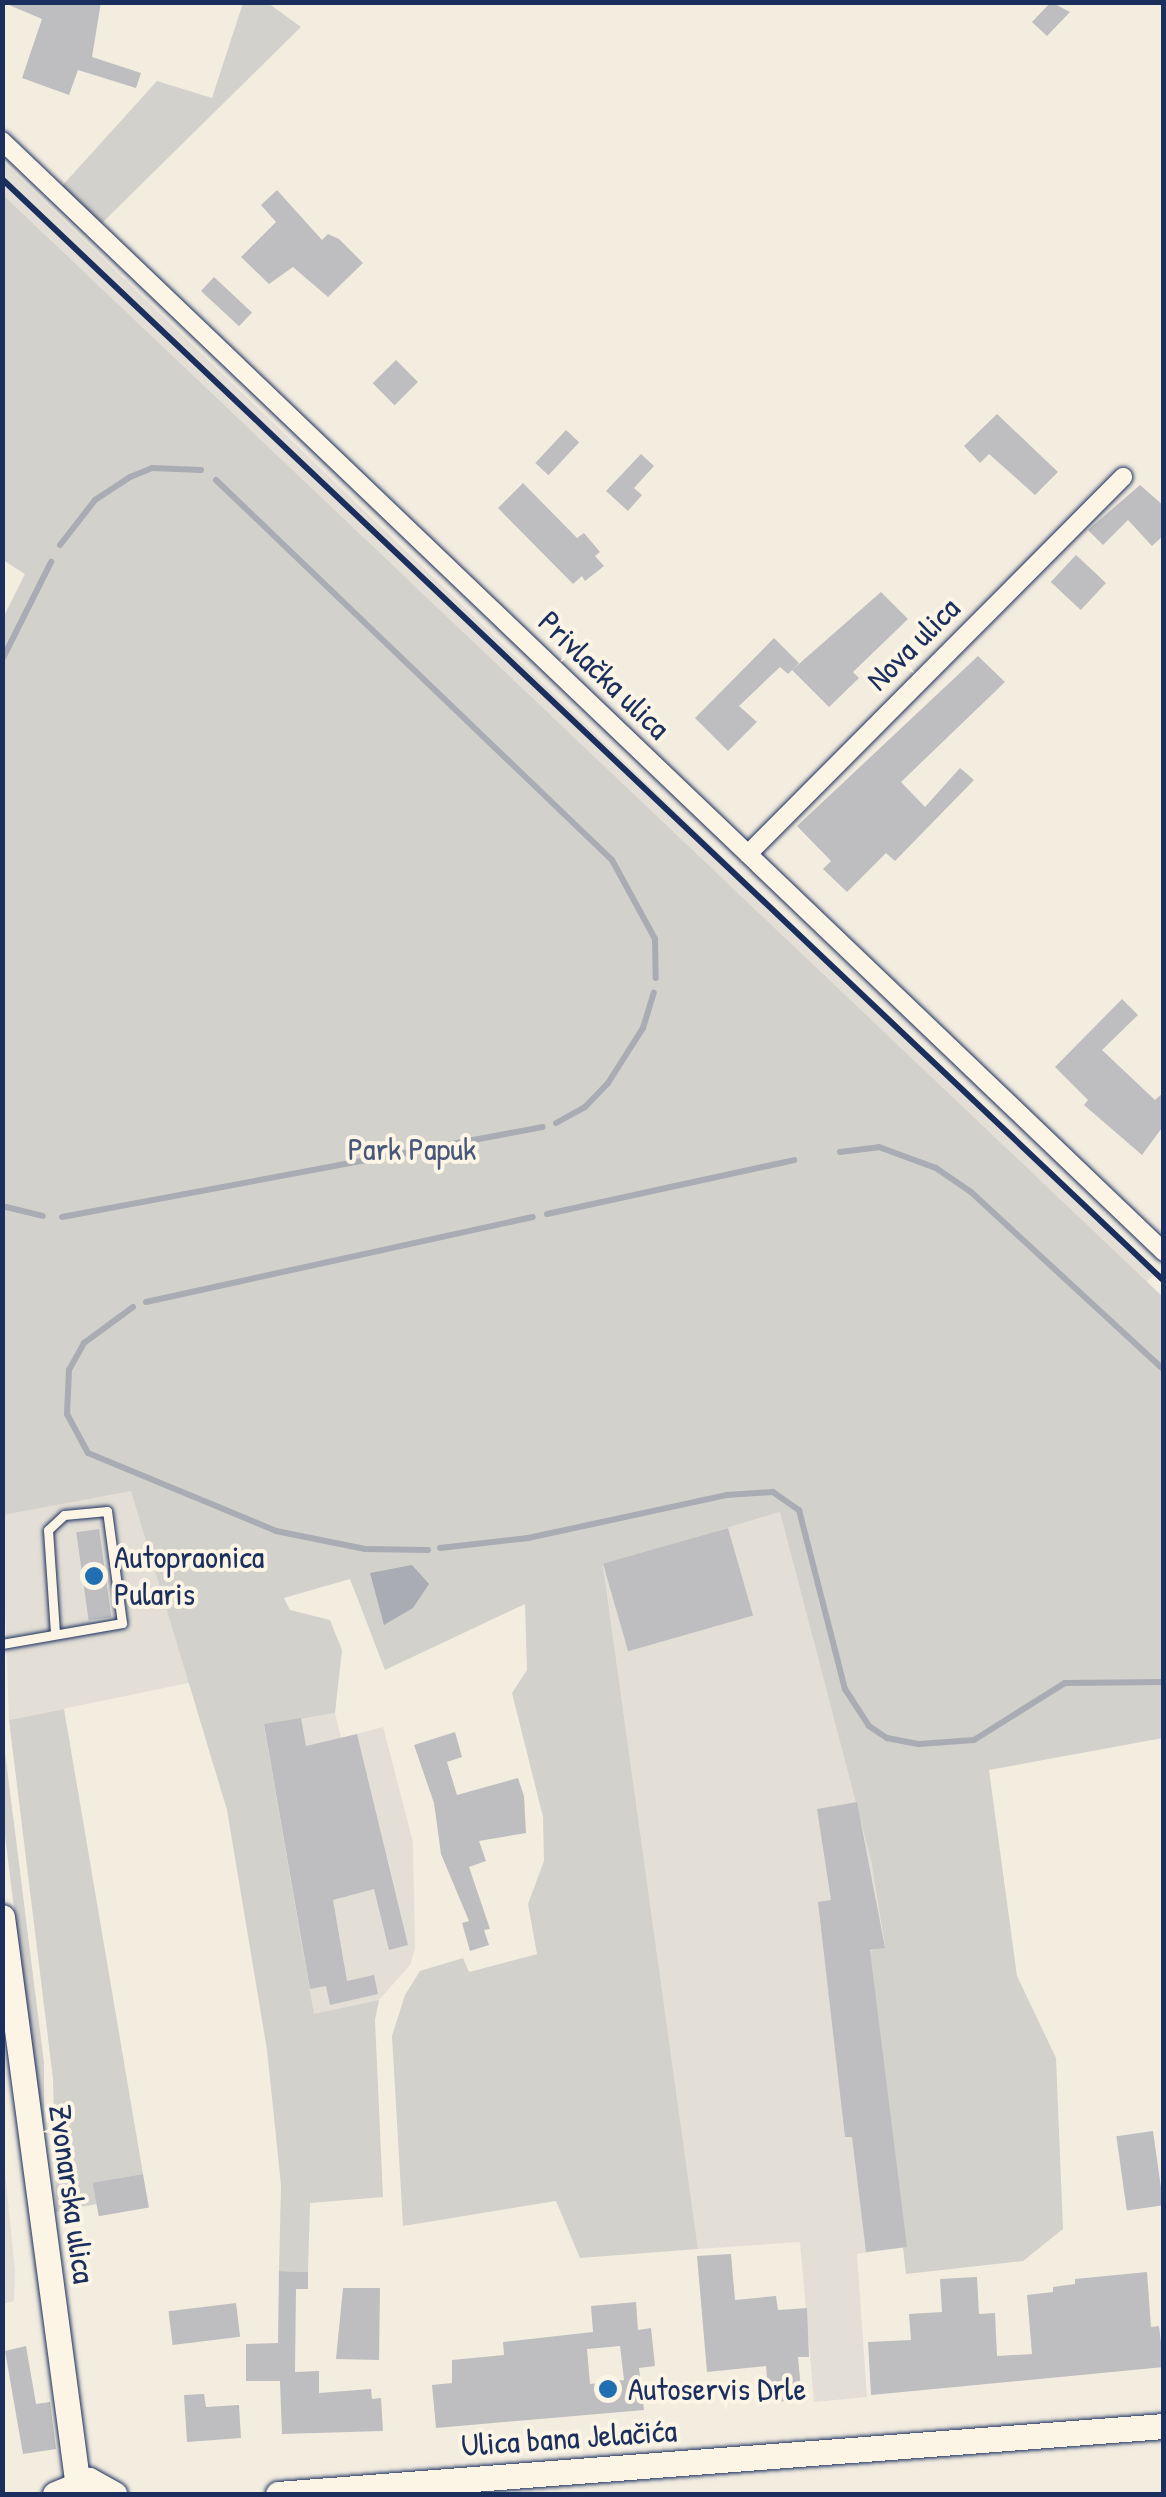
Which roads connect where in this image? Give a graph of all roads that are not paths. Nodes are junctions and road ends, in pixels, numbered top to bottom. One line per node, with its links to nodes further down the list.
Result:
1 (2, 141): 3 (street, Privlačka ulica)
2 (1122, 477): 3 (street, Nova ulica)
3 (748, 854): 4 (street, Privlačka ulica)
4 (1164, 1252)
5 (55, 1634): 5 (lane); 6 (lane)
6 (2, 1644)
7 (2, 1917): 9 (main road, Zvonarska ulica)
8 (1164, 2426): 11 (main road, Ulica bana Jelačića)
9 (60, 2491): 10 (main road)
10 (116, 2493)
11 (278, 2494)

